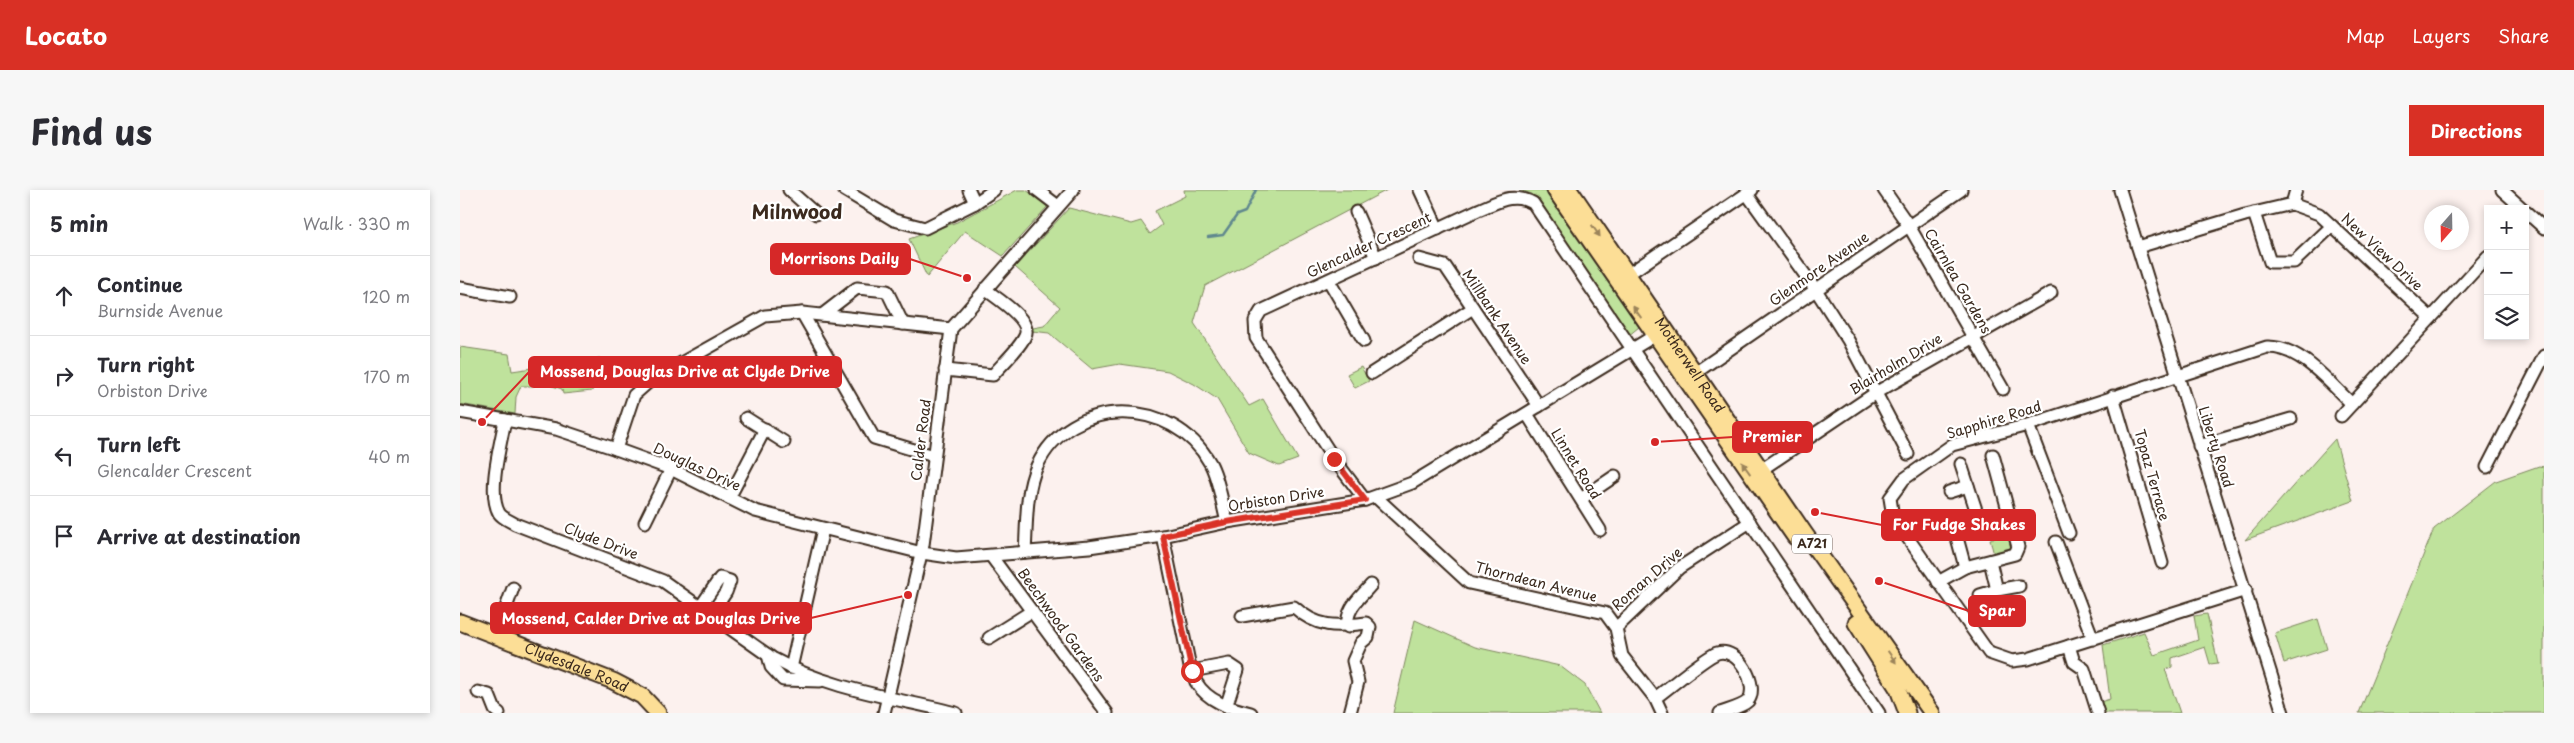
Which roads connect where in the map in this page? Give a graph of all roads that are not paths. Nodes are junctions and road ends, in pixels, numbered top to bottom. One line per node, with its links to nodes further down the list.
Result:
1 (789, 190): 22 (street)
2 (969, 190): 16 (street)
3 (994, 190): 16 (street)
4 (1037, 190): 19 (street)
5 (1073, 190): 19 (street)
6 (1420, 190): 27 (street)
7 (1555, 190): 45 (main road, Motherwell Road / A721, one-way to 7)
8 (1570, 190): 32 (main road, Motherwell Road / A721, one-way to 32)
9 (1884, 190): 24 (street, Cairnlea Gardens)
10 (1961, 190): 24 (street, Glenmore Avenue)
11 (2120, 190): 28 (street, Liberty Road)
12 (2296, 190): 17 (street)
13 (2502, 190): 18 (street)
14 (850, 192): 16 (street)
15 (1750, 192): 32 (street); 36 (street)
16 (975, 203)
17 (2292, 204): 21 (street); 25 (street, New View Drive)
18 (2518, 205)
19 (1058, 206): 35 (street)
20 (1356, 212): 29 (street)
21 (2254, 213): 25 (street); 28 (street)
22 (816, 214)
23 (2529, 215): 26 (street)
24 (1909, 226): 36 (street, Glenmore Avenue); 46 (street, Cairnlea Gardens)
25 (2332, 226): 42 (street, New View Drive)
26 (2544, 228)
27 (1438, 229): 29 (street, Glencalder Crescent); 48 (street, Glencalder Crescent)
28 (2138, 247): 53 (street, Liberty Road)
29 (1376, 258): 33 (street, Glencalder Crescent)
30 (1419, 259): 39 (street, Millbank Avenue)
31 (2484, 260): 42 (street)
32 (1627, 275): 52 (main road, Motherwell Road / A721)
33 (1329, 281): 47 (street); 81 (street, Glencalder Crescent)
34 (460, 288): 38 (street)
35 (985, 289): 44 (street); 50 (street)
36 (1816, 290): 52 (street, Glenmore Avenue); 55 (street)
37 (2051, 293): 46 (street, Blairholm Drive)
38 (510, 297)
39 (1473, 308): 51 (street); 58 (street, Millbank Avenue)
40 (802, 313): 41 (street); 69 (street); 72 (street)
41 (822, 315): 43 (street); 43 (street)
42 (2431, 318): 57 (street)
43 (903, 324): 44 (street)
44 (951, 329): 50 (street, Calder Road)
45 (1654, 336): 48 (street, Orbiston Drive); 133 (main road, Motherwell Road / A721, one-way to 45)
46 (1972, 336): 54 (street, Cairnlea Gardens); 55 (street, Blairholm Drive)
47 (1364, 341)
48 (1634, 349): 58 (street, Orbiston Drive); 85 (street)
49 (2544, 356): 74 (street)
50 (945, 370): 72 (street, Calder Road)
51 (1372, 373)
52 (1695, 373): 76 (main road, Motherwell Road / A721)
53 (2178, 376): 56 (street, Sapphire Road); 57 (street, Sapphire Road); 68 (street, Liberty Road)
54 (2003, 389)
55 (1877, 392): 70 (street); 76 (street, Blairholm Drive)
56 (2113, 396): 65 (street, Sapphire Road); 95 (street, Topaz Terrace)
57 (2352, 404): 61 (street)
58 (1539, 406): 60 (street, Orbiston Drive)
59 (460, 412): 64 (street, Douglas Drive)
60 (1527, 414): 81 (street, Orbiston Drive); 82 (street, Linnet Road)
61 (2341, 416)
62 (746, 418): 66 (street)
63 (2291, 418): 68 (street)
64 (505, 420): 69 (street, Douglas Drive); 104 (street, Clyde Drive)
65 (2028, 425): 88 (street); 97 (street, Sapphire Road)
66 (765, 429): 67 (street); 80 (street)
67 (784, 442)
68 (2199, 446): 102 (street, Liberty Road)
69 (616, 449): 75 (street, Douglas Drive)
70 (1908, 454)
71 (1993, 455): 94 (street)
72 (934, 456): 92 (street, Calder Road)
73 (1961, 464): 78 (street)
74 (2487, 467)
75 (671, 469): 80 (street, Douglas Drive); 83 (street)
76 (1761, 470): 134 (main road, Motherwell Road / A721, one-way to 134)
77 (1616, 476): 82 (street)
78 (1968, 486): 79 (street); 96 (street)
79 (1949, 492)
80 (729, 498): 86 (street, Douglas Drive)
81 (1370, 498): 84 (street, Orbiston Drive); 110 (street, Thorndean Avenue)
82 (1581, 499): 87 (street, Linnet Road)
83 (645, 522)
84 (1227, 522): 89 (street, Orbiston Drive); 91 (street)
85 (1750, 522): 110 (street, Roman Drive); 132 (street)
86 (823, 529): 92 (street, Douglas Drive); 116 (street)
87 (1600, 530)
88 (2069, 533)
89 (1163, 536): 91 (street, Orbiston Drive); 117 (street)
90 (2056, 542): 113 (street)
91 (1025, 552): 93 (street, Orbiston Drive)
92 (922, 553): 93 (street, Orbiston Drive); 120 (street, Calder Road)
93 (991, 556): 105 (street, Beechwood Gardens)
94 (1990, 561): 96 (street); 101 (street)
95 (2162, 563)
96 (1965, 567): 97 (street)
97 (1938, 582): 114 (street, Sapphire Road)
98 (1371, 585): 109 (street)
99 (2019, 586): 101 (street)
100 (513, 588): 111 (street)
101 (1998, 590): 103 (street)
102 (2246, 590): 113 (street, Sapphire Road); 136 (street, Liberty Road)
103 (1980, 595)
104 (701, 606): 106 (street, Clyde Drive); 106 (street)
105 (1032, 611): 112 (street); 127 (street, Beechwood Gardens)
106 (712, 613): 115 (street, Clyde Drive)
107 (1242, 616): 109 (street)
108 (460, 622): 111 (main road, Clydesdale Road)
109 (1348, 626): 129 (street)
110 (1616, 628): 121 (street)
111 (496, 636): 124 (main road, Clydesdale Road)
112 (989, 638)
113 (2093, 638): 114 (street, Sapphire Road)
114 (2069, 646): 135 (street)
115 (768, 655): 116 (street, Clyde Drive); 118 (street, Clyde Drive)
116 (791, 668): 118 (street, Clyde Drive)
117 (1192, 671): 122 (street); 122 (street)
118 (826, 682): 120 (street, Clyde Drive)
119 (478, 692): 123 (street)
120 (888, 696): 125 (street, Calder Road); 126 (street)
121 (1655, 698): 130 (street); 131 (street)
122 (1226, 707): 128 (street)
123 (500, 713)
124 (658, 713)
125 (884, 713)
126 (956, 713)
127 (1107, 713)
128 (1250, 713)
129 (1350, 713)
130 (1662, 713)
131 (1720, 713)
132 (1879, 713)
133 (1907, 713)
134 (1932, 713)
135 (2098, 713)
136 (2284, 713)

